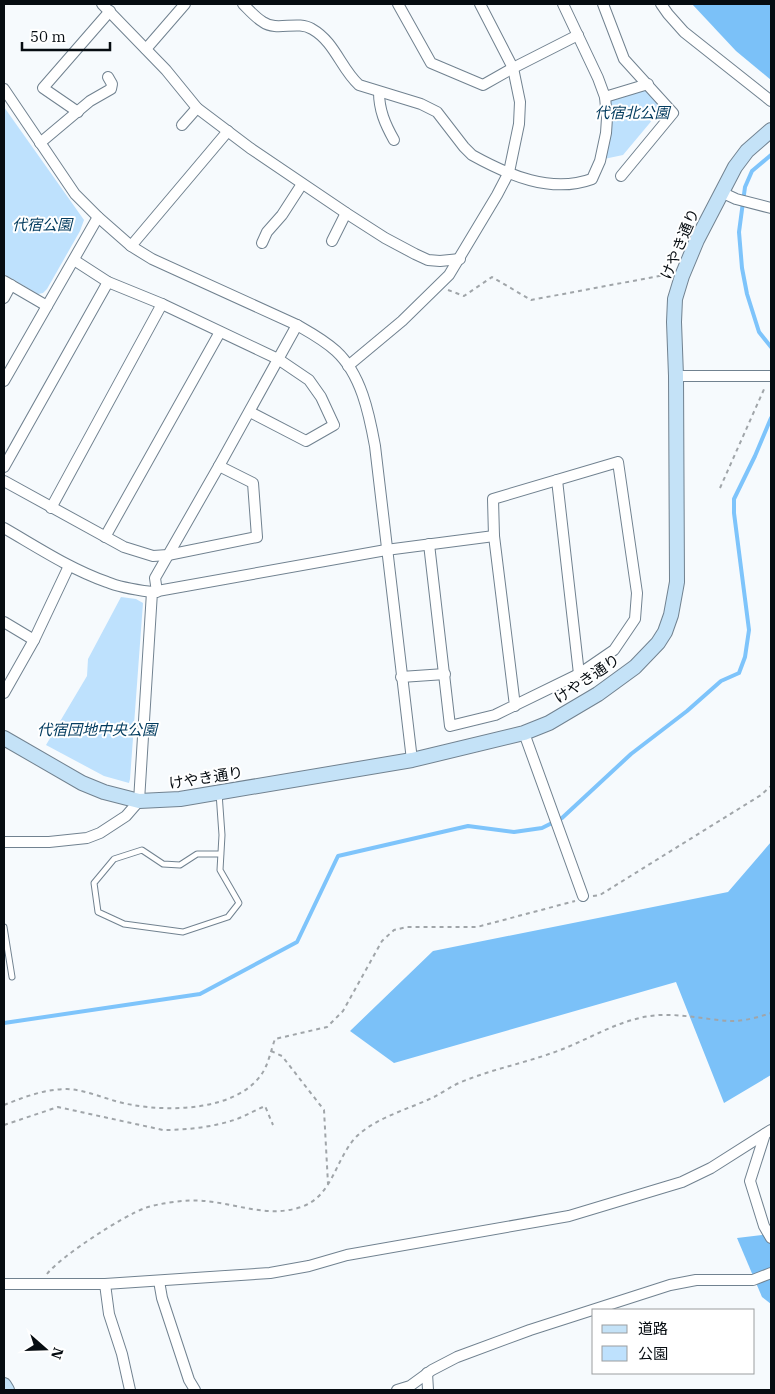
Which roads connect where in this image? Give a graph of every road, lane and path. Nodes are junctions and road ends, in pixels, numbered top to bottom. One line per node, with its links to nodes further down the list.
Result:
1 (185, 4): 10 (street)
2 (243, 4): 15 (street)
3 (398, 4): 11 (street)
4 (480, 4): 11 (street)
5 (563, 4): 9 (street)
6 (603, 4): 13 (street)
7 (661, 4): 17 (street)
8 (106, 8): 10 (street); 19 (street)
9 (578, 35): 11 (street); 16 (street)
10 (146, 49): 18 (street)
11 (513, 68): 25 (street)
12 (108, 77): 19 (street)
13 (648, 84): 16 (street); 26 (street)
14 (4, 90): 24 (street)
15 (379, 92): 23 (street); 25 (street)
16 (605, 97): 25 (street)
17 (771, 102)
18 (197, 108): 20 (street); 22 (street)
19 (78, 112): 24 (street)
20 (182, 125)
21 (771, 130): 28 (street, けやき通り)
22 (228, 131): 27 (street); 34 (street)
23 (394, 140)
24 (40, 143): 31 (street)
25 (509, 172): 35 (street)
26 (622, 176)
27 (302, 184): 30 (street); 33 (street)
28 (721, 192): 29 (street); 37 (street, けやき通り)
29 (771, 208)
30 (346, 213): 32 (street); 35 (street)
31 (98, 218): 34 (street); 36 (street)
32 (332, 241)
33 (262, 243)
34 (131, 246): 44 (street)
35 (460, 259): 40 (street)
36 (74, 260): 38 (street); 43 (street)
37 (682, 276): 40 (path); 48 (street, けやき通り)
38 (108, 282): 42 (street); 53 (street)
39 (7, 283): 41 (street); 43 (street)
40 (438, 287): 47 (street)
41 (4, 298)
42 (162, 304): 45 (street); 57 (street)
43 (47, 306): 50 (street)
44 (297, 325): 46 (street); 47 (street)
45 (220, 332): 46 (street); 60 (street)
46 (278, 359): 51 (street); 51 (street)
47 (348, 366): 62 (street)
48 (676, 376): 49 (street); 73 (street, けやき通り)
49 (771, 376): 56 (path)
50 (4, 381)
51 (250, 412): 52 (street)
52 (219, 466): 63 (street); 63 (street)
53 (4, 467)
54 (557, 480): 59 (street); 69 (street); 69 (street)
55 (4, 481): 57 (street)
56 (720, 488)
57 (51, 508): 60 (street)
58 (4, 528): 64 (street)
59 (494, 536): 61 (street); 72 (street)
60 (105, 537): 63 (street)
61 (430, 544): 62 (street); 68 (street)
62 (386, 550): 65 (street); 70 (street)
63 (168, 554): 65 (street)
64 (69, 566): 65 (street); 67 (street)
65 (155, 592): 78 (street)
66 (4, 622): 67 (street)
67 (34, 640): 71 (street)
68 (445, 674): 70 (street); 72 (street)
69 (580, 674): 72 (street)
70 (401, 677): 75 (street)
71 (4, 693)
72 (515, 706)
73 (524, 733): 75 (street, けやき通り); 81 (street)
74 (4, 738): 78 (street, けやき通り)
75 (412, 760): 77 (street, けやき通り)
76 (771, 786): 81 (path)
77 (219, 793): 78 (street, けやき通り); 80 (lane)
78 (139, 801): 79 (street)
79 (4, 842)
80 (221, 854): 80 (lane)
81 (583, 896): 85 (path)
82 (4, 927): 83 (lane)
83 (12, 976)
84 (771, 1013): 90 (path)
85 (271, 1051): 86 (path); 90 (path)
86 (4, 1104)
87 (4, 1125): 88 (path)
88 (273, 1125)
89 (768, 1132): 91 (street); 93 (street)
90 (328, 1187): 95 (path)
91 (771, 1238)
92 (771, 1273): 97 (street)
93 (159, 1281): 96 (street); 103 (street)
94 (4, 1284): 95 (street)
95 (42, 1284): 96 (street)
96 (105, 1284): 102 (street)
97 (597, 1309)
98 (592, 1311): 99 (street)
99 (427, 1374): 104 (street); 105 (street)
100 (4, 1385): 101 (street)
101 (6, 1390)
102 (130, 1390)
103 (195, 1390)
104 (397, 1390)
105 (428, 1390)

